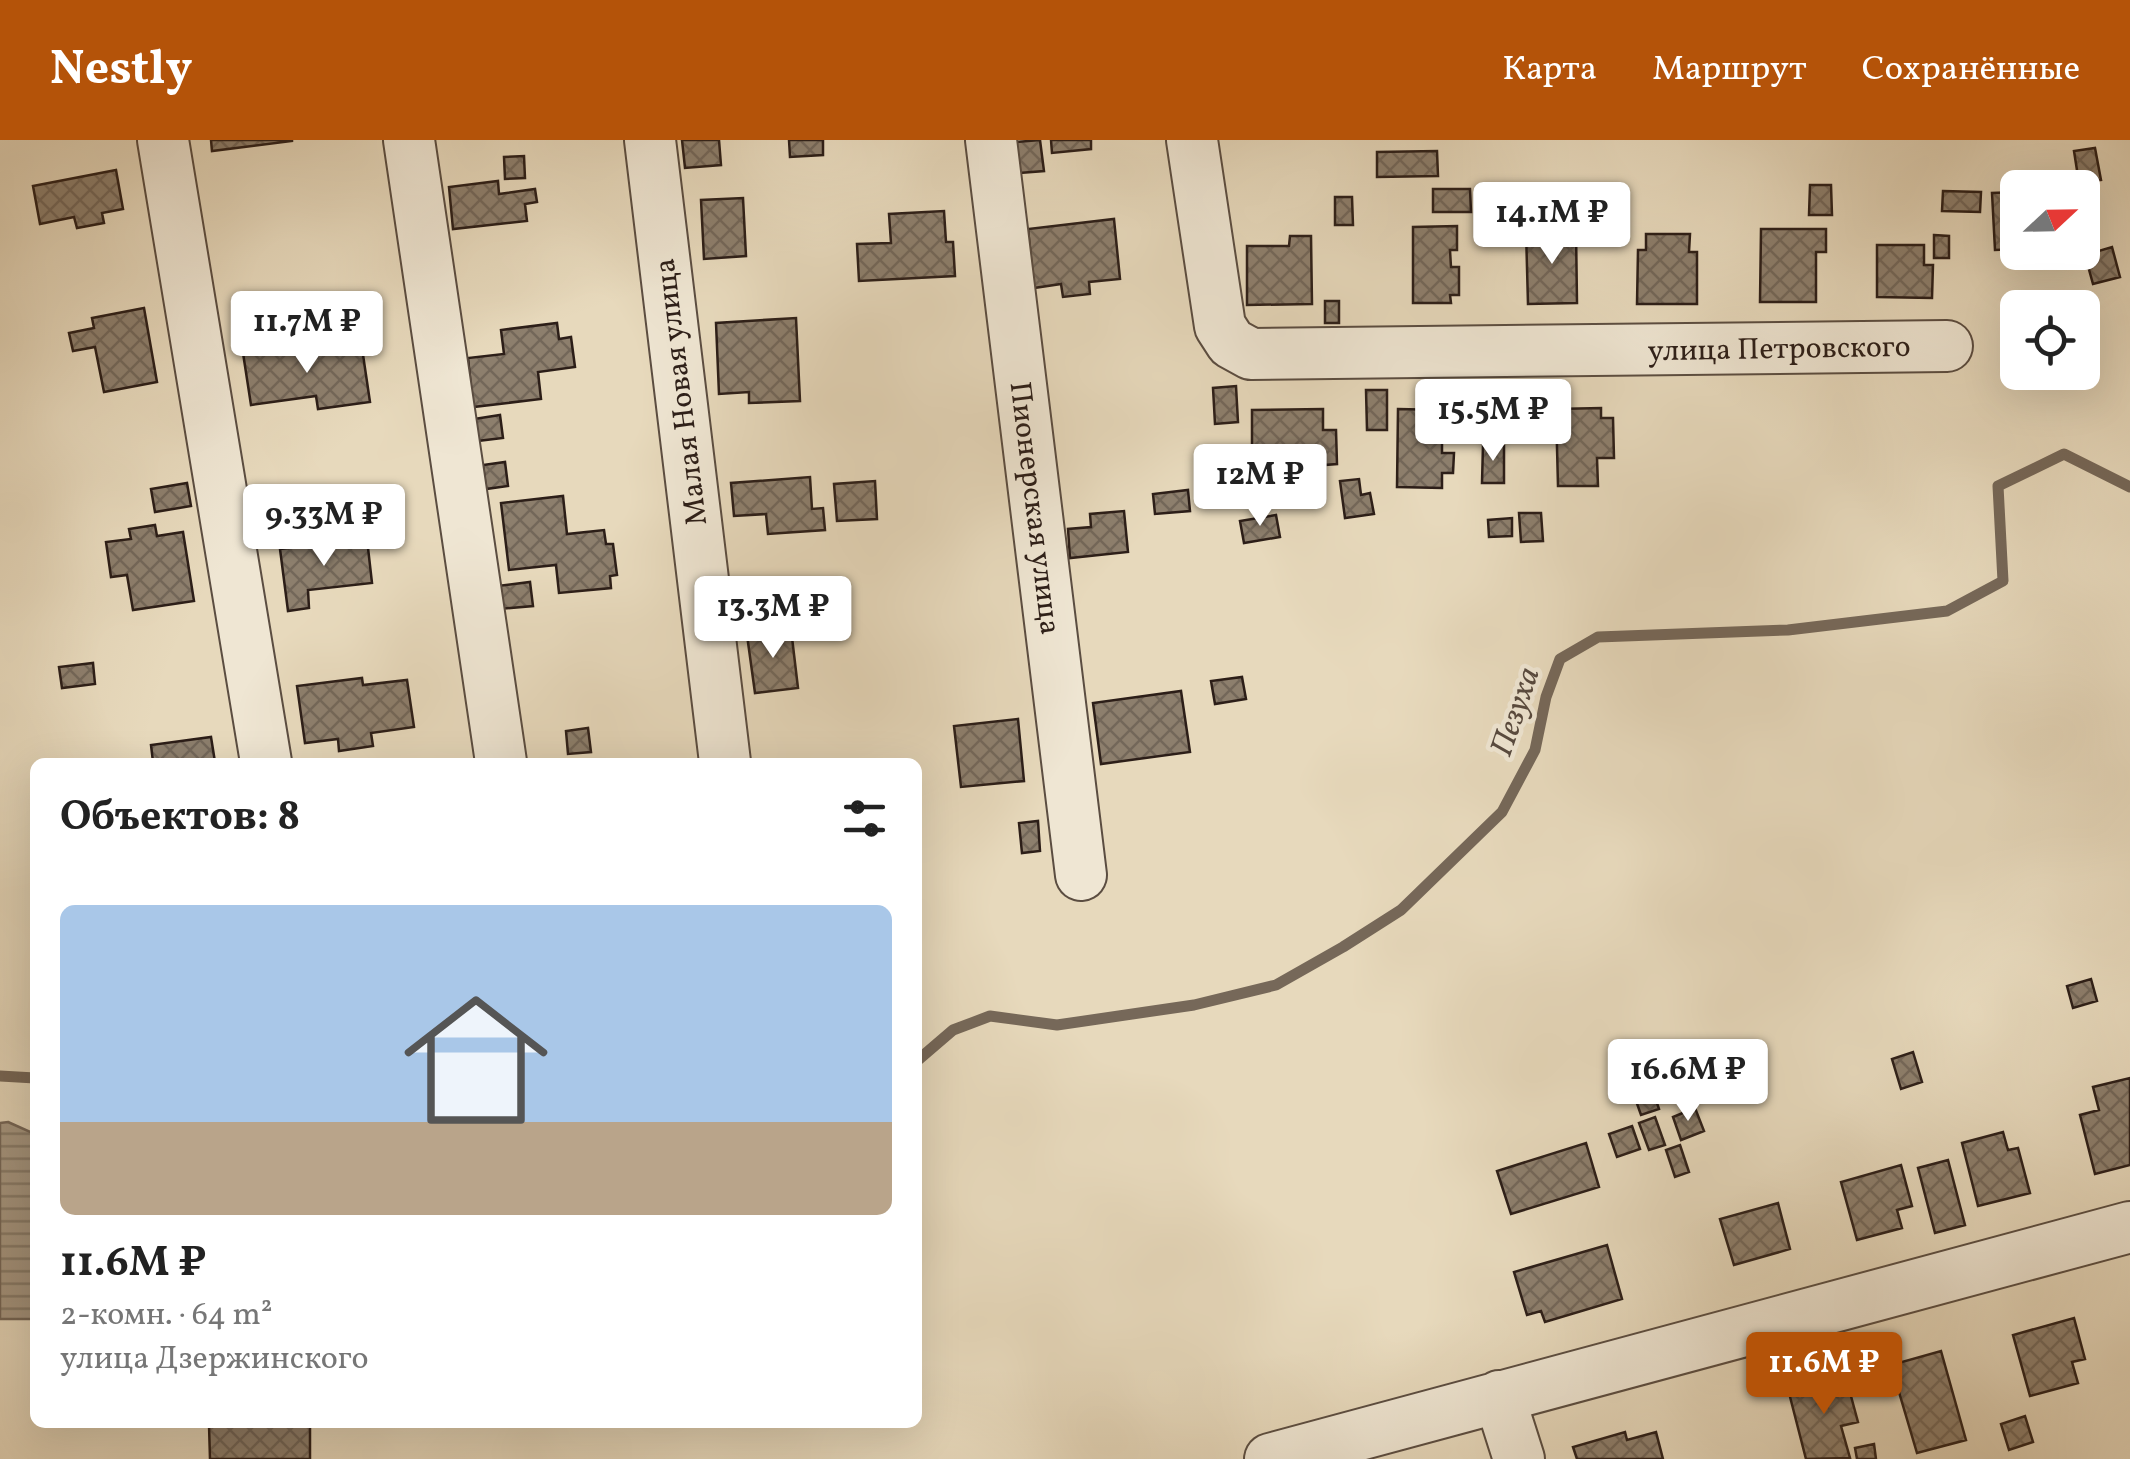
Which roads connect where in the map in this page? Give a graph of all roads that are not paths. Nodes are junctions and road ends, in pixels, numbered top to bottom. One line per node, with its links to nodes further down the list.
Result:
1 (164, 140): 7 (street)
2 (410, 140): 8 (street)
3 (650, 140): 9 (street, Малая Новая улица)
4 (991, 140): 10 (street, Пионерская улица)
5 (1192, 140): 6 (street, улица Петровского)
6 (1947, 346)
7 (265, 758)
8 (500, 758)
9 (724, 758)
10 (1081, 875)
11 (2130, 1227): 12 (street)
12 (1499, 1396): 13 (street); 14 (street)
13 (1270, 1459)
14 (1519, 1459)

